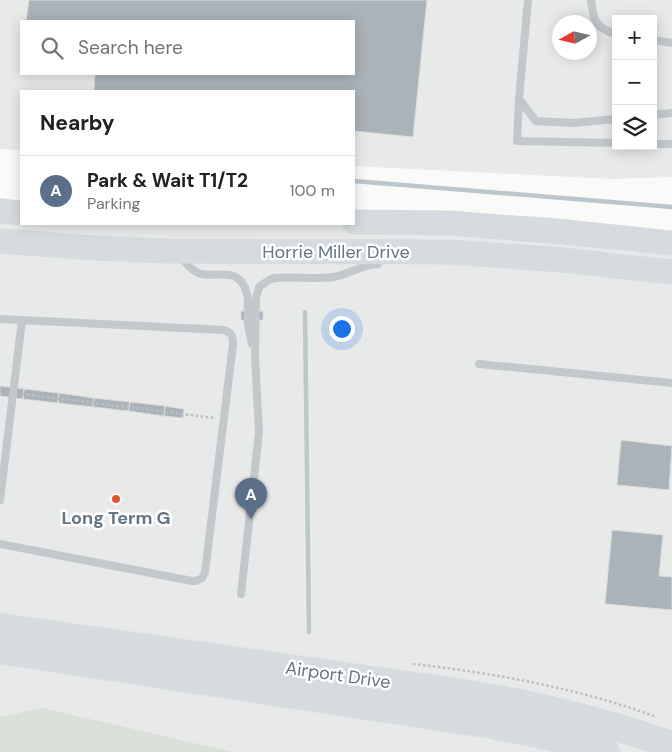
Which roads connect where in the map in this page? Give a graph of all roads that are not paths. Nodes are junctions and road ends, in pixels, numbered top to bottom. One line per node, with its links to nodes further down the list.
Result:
1 (528, 0): 6 (lane)
2 (591, 0): 3 (lane)
3 (612, 33)
4 (657, 41): 5 (lane)
5 (672, 43)
6 (519, 100): 9 (lane); 10 (lane)
7 (672, 113): 8 (lane)
8 (657, 115)
9 (612, 119)
10 (612, 143)
11 (657, 144): 12 (lane)
12 (672, 144)
13 (0, 211): 14 (main road)
14 (20, 213)
15 (355, 222): 17 (main road, Horrie Miller Drive)
16 (3, 243): 18 (main road, Horrie Miller Drive)
17 (672, 243)
18 (166, 251): 19 (main road, Horrie Miller Drive); 23 (lane)
19 (431, 252): 20 (lane); 22 (main road, Horrie Miller Drive)
20 (404, 261)
21 (384, 264): 24 (lane)
22 (672, 272)
23 (244, 287): 24 (lane); 27 (lane)
24 (260, 287): 27 (lane)
25 (0, 318): 26 (lane)
26 (22, 320): 30 (lane); 31 (lane)
27 (255, 356): 32 (lane)
28 (479, 364): 29 (lane)
29 (672, 383)
30 (0, 500)
31 (0, 544)
32 (241, 594)
33 (0, 627): 35 (highway, Airport Drive)
34 (0, 650): 36 (highway, Airport Drive)
35 (672, 745)
36 (606, 752)

